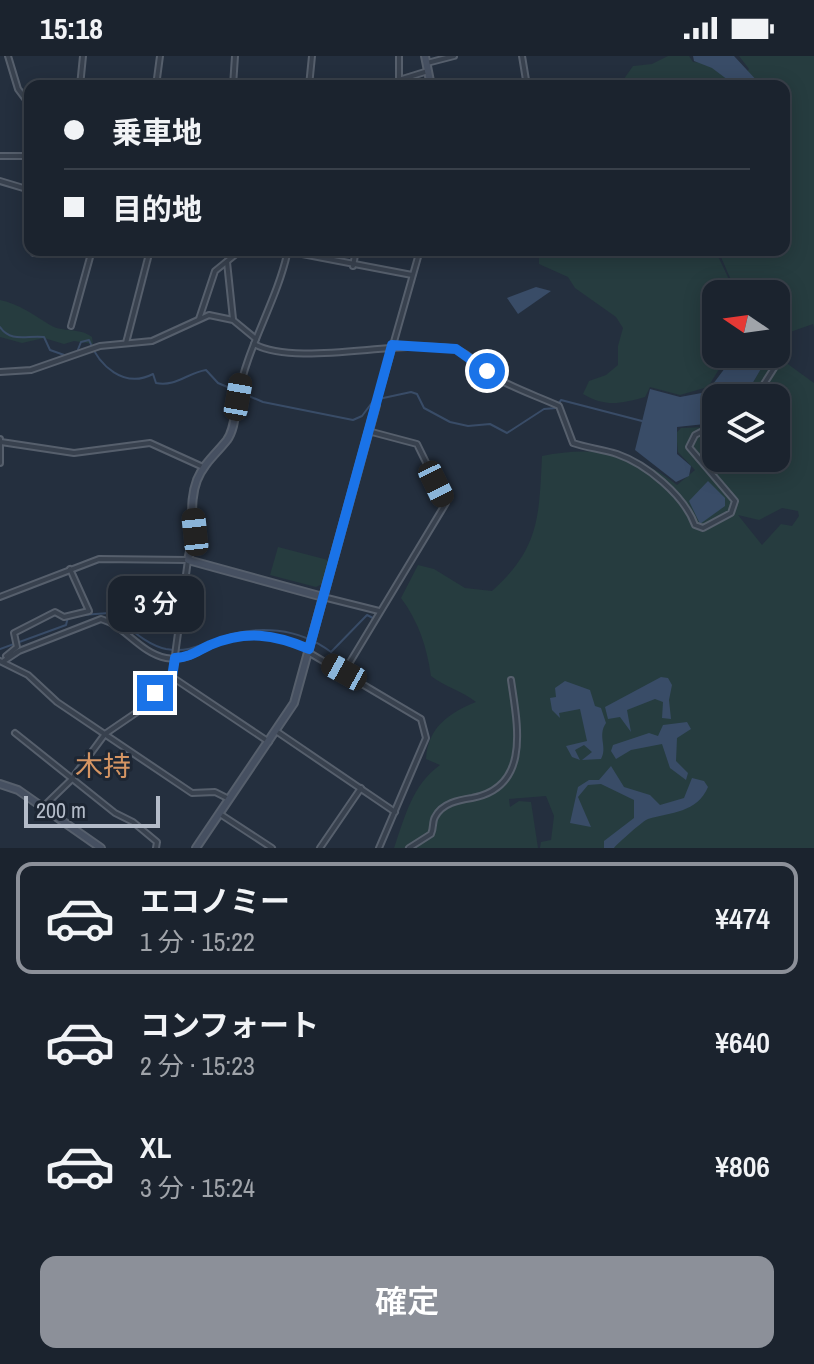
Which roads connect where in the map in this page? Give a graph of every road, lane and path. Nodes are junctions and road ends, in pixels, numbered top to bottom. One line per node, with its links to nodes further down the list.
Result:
1 (8, 56): 17 (street)
2 (83, 56): 10 (street)
3 (160, 56): 11 (street)
4 (235, 56): 12 (street)
5 (312, 56): 13 (street)
6 (399, 56): 14 (street)
7 (454, 56): 9 (street)
8 (522, 56): 16 (street)
9 (427, 63): 15 (street)
10 (81, 80)
11 (157, 80)
12 (233, 80)
13 (310, 80)
14 (399, 80)
15 (403, 80)
16 (526, 80)
17 (24, 97)
18 (0, 156): 19 (street)
19 (24, 156)
20 (0, 181): 21 (street)
21 (24, 188)
22 (90, 256): 34 (street)
23 (148, 256): 36 (street)
24 (234, 256): 29 (street)
25 (287, 256): 35 (street)
26 (310, 256): 30 (street)
27 (355, 256): 30 (street)
28 (418, 256): 31 (street)
29 (227, 262): 32 (street); 33 (street)
30 (353, 266): 31 (street)
31 (412, 275): 37 (street)
32 (199, 319): 33 (street); 36 (street)
33 (233, 320): 35 (street)
34 (71, 326)
35 (255, 342): 37 (street); 39 (street)
36 (126, 343): 38 (street)
37 (392, 345): 40 (street); 47 (street)
38 (0, 372)
39 (238, 397): 46 (street)
40 (376, 405): 41 (street)
41 (368, 431): 51 (street); 52 (street)
42 (702, 431): 44 (street)
43 (0, 440): 45 (street); 46 (street)
44 (702, 462)
45 (0, 463)
46 (203, 467): 48 (street)
47 (710, 472)
48 (188, 560): 49 (street); 51 (street); 54 (street)
49 (70, 569): 50 (street); 55 (street)
50 (0, 597)
51 (323, 597): 52 (street); 53 (street)
52 (380, 611): 56 (street)
53 (308, 651): 54 (street); 56 (street); 59 (street)
54 (175, 658): 55 (street); 57 (street)
55 (3, 660): 61 (street)
56 (344, 672): 68 (street)
57 (172, 677): 61 (street); 62 (street)
58 (511, 680): 76 (street)
59 (276, 731): 62 (street); 65 (street)
60 (15, 733): 63 (street)
61 (105, 734): 63 (street); 66 (street)
62 (269, 742): 66 (street)
63 (71, 780): 67 (street); 71 (street)
64 (2, 783): 67 (street)
65 (361, 788): 68 (street); 74 (street)
66 (229, 799): 69 (street)
67 (43, 807): 70 (street)
68 (395, 812): 75 (street)
69 (219, 813): 72 (street); 73 (street)
70 (101, 848)
71 (156, 848)
72 (196, 848)
73 (272, 848)
74 (320, 848)
75 (379, 848)
76 (409, 848)

